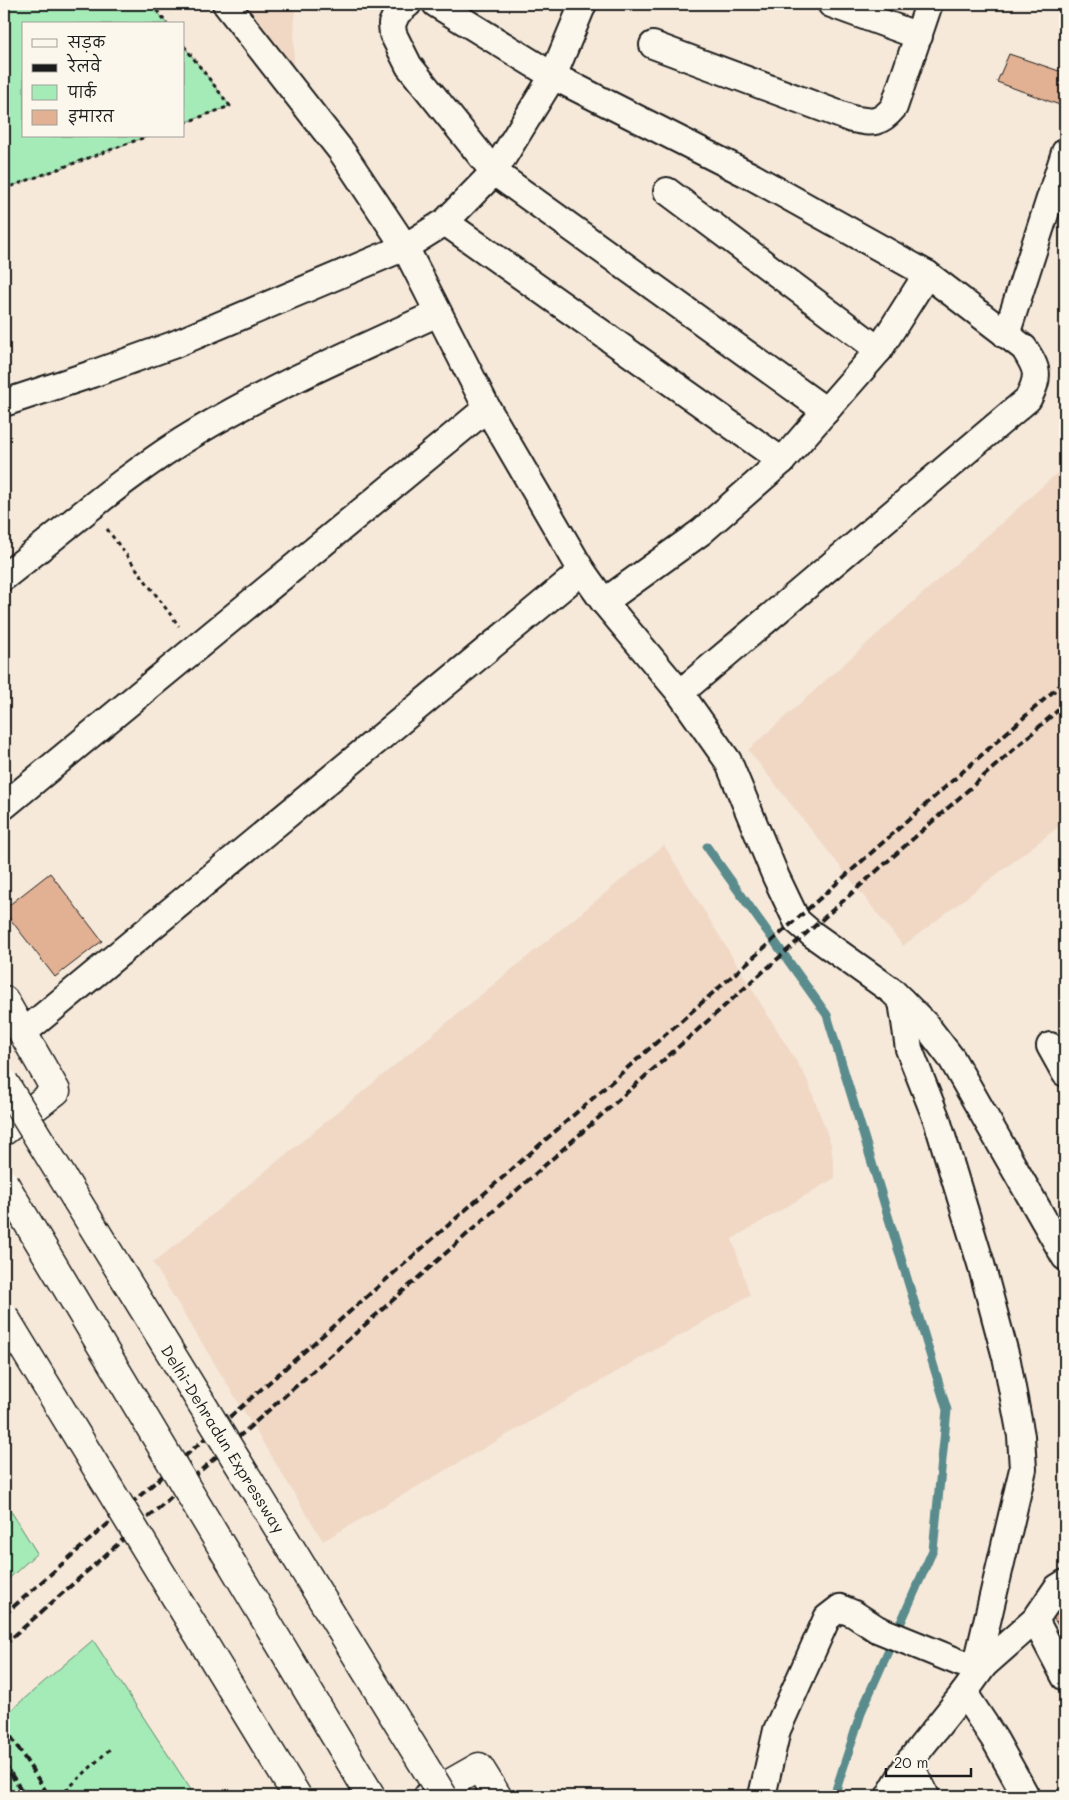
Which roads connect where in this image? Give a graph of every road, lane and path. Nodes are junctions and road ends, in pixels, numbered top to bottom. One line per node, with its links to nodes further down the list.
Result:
1 (152, 4): 8 (path)
2 (226, 4): 20 (street)
3 (408, 4): 16 (street)
4 (436, 4): 12 (street)
5 (582, 4): 12 (street)
6 (831, 4): 9 (street)
7 (929, 4): 9 (street)
8 (166, 22)
9 (919, 36): 10 (street)
10 (653, 45)
11 (185, 47): 13 (path)
12 (553, 76): 16 (street); 21 (street)
13 (185, 123)
14 (143, 138): 17 (path)
15 (1065, 152): 23 (street)
16 (494, 172): 19 (street); 27 (street)
17 (4, 189)
18 (667, 191): 24 (street)
19 (445, 222): 20 (street); 28 (street)
20 (405, 247): 22 (street); 25 (street)
21 (927, 274): 23 (street); 24 (street)
22 (438, 313): 26 (street); 29 (street)
23 (1006, 334): 34 (street)
24 (879, 350): 27 (street)
25 (4, 403)
26 (486, 408): 30 (street); 33 (street)
27 (826, 411): 28 (street)
28 (782, 461): 32 (street)
29 (91, 508): 31 (street); 33 (path)
30 (582, 571): 32 (street); 38 (street)
31 (4, 577)
32 (604, 602): 34 (street)
33 (196, 648): 35 (street)
34 (680, 692): 37 (street)
35 (4, 806)
36 (4, 1000): 38 (main road)
37 (902, 1001): 44 (street); 48 (street)
38 (23, 1034): 42 (main road)
39 (1050, 1046): 40 (street)
40 (1065, 1073)
41 (4, 1082): 57 (main road, Delhi-Dehradun Expressway, bridge)
42 (4, 1131)
43 (4, 1182): 55 (main road, bridge)
44 (1065, 1258)
45 (4, 1316): 54 (main road, bridge)
46 (1065, 1583): 47 (street)
47 (1035, 1620): 48 (street); 49 (street)
48 (974, 1664): 50 (street); 59 (street)
49 (1065, 1677)
50 (964, 1693): 52 (street); 62 (street)
51 (111, 1748): 53 (path)
52 (908, 1762): 60 (street); 61 (street)
53 (60, 1796)
54 (297, 1796)
55 (371, 1796)
56 (428, 1796): 58 (main road)
57 (442, 1796)
58 (497, 1796)
59 (762, 1796)
60 (889, 1796)
61 (926, 1796)
62 (1026, 1796)

